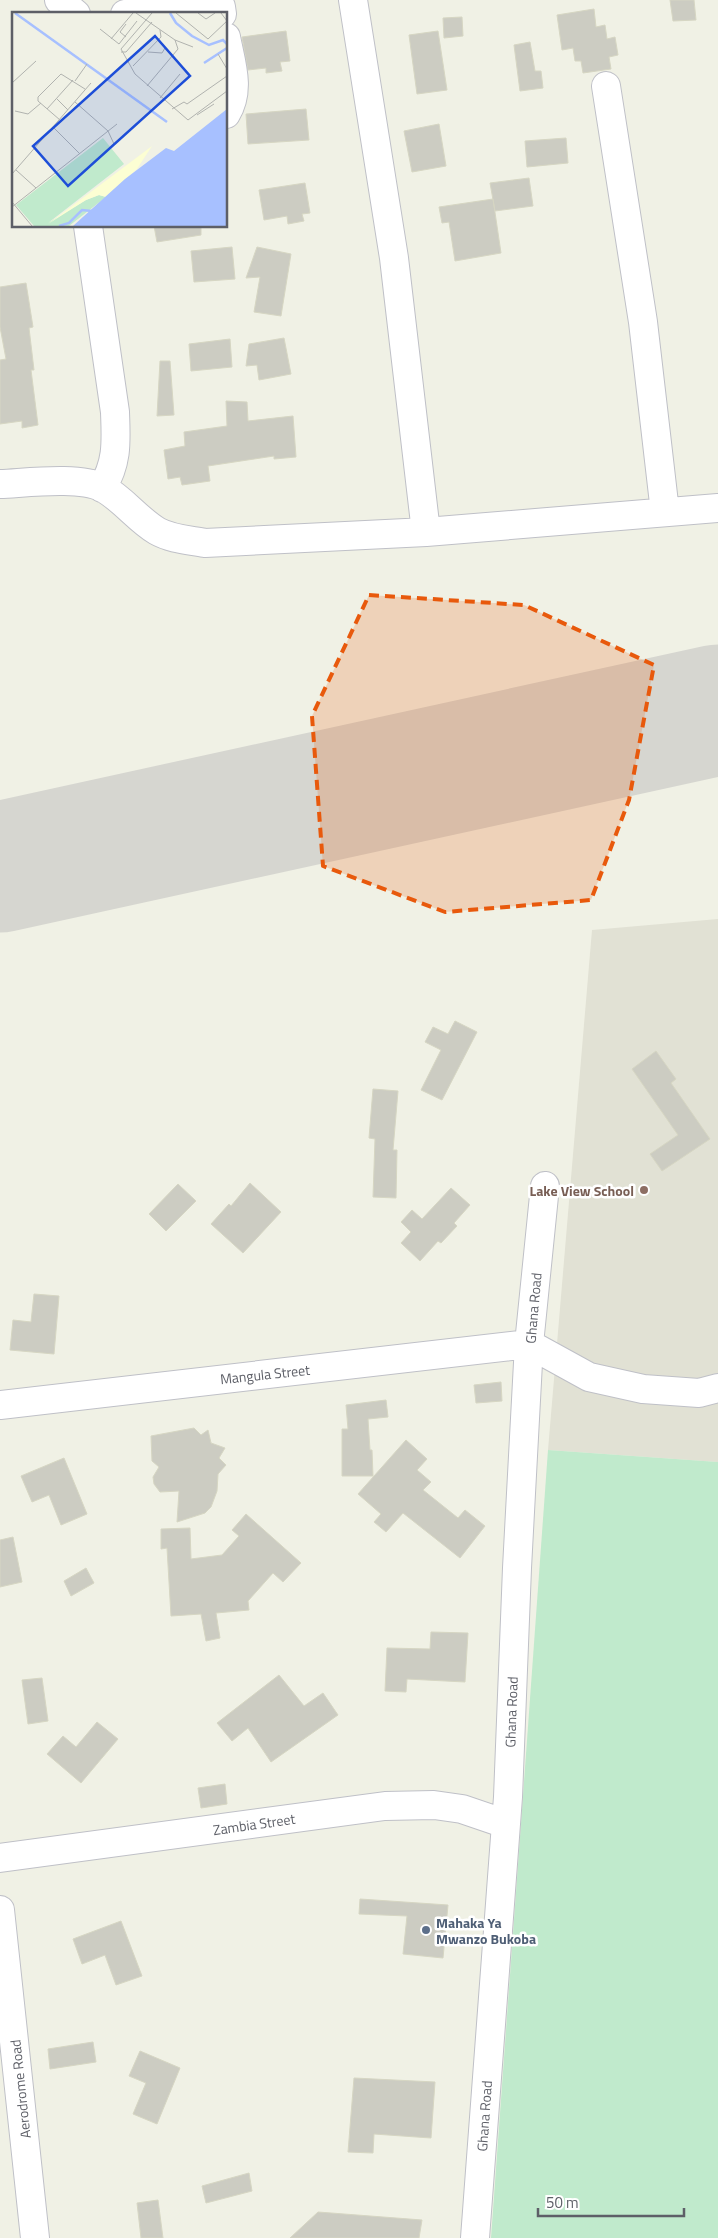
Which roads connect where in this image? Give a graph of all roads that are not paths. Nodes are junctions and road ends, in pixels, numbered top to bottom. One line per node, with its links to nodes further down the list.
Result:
1 (59, 0): 3 (street)
2 (353, 0): 14 (street)
3 (74, 12)
4 (137, 12): 5 (street)
5 (221, 12)
6 (228, 48): 8 (street)
7 (606, 86): 13 (street)
8 (228, 111)
9 (88, 228): 11 (street)
10 (0, 484): 11 (street)
11 (102, 488): 14 (street)
12 (718, 508): 13 (street)
13 (665, 512): 14 (street)
14 (426, 532)
15 (545, 1186): 16 (street, Ghana Road)
16 (530, 1344): 17 (street); 18 (street, Mangula Street); 19 (street, Ghana Road)
17 (718, 1388)
18 (0, 1405)
19 (506, 1824): 20 (street, Zambia Street); 23 (street, Ghana Road)
20 (0, 1858)
21 (0, 1910): 22 (street, Aerodrome Road)
22 (35, 2238)
23 (474, 2238)

